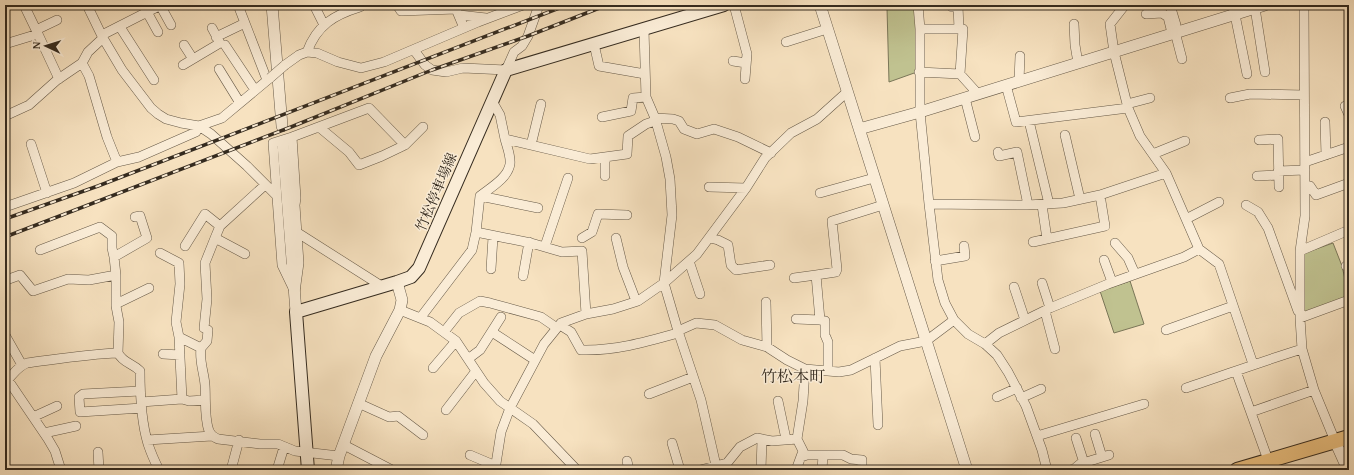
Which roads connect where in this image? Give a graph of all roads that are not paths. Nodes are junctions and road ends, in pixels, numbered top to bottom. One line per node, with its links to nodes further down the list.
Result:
1 (24, 5): 37 (street)
2 (87, 5): 40 (street)
3 (161, 5): 22 (street); 28 (street)
4 (238, 5): 26 (street)
5 (272, 5): 90 (street)
6 (314, 5): 29 (street)
7 (360, 5): 29 (street)
8 (397, 5): 20 (street)
9 (523, 5): 24 (street)
10 (539, 5): 59 (street)
11 (724, 5): 36 (main road)
12 (734, 5): 55 (street)
13 (820, 5): 33 (street)
14 (918, 5): 34 (street)
15 (1125, 5): 49 (street)
16 (1170, 5): 39 (street)
17 (1304, 5): 74 (street)
18 (958, 6): 35 (street)
19 (1260, 7): 21 (street); 61 (street)
20 (457, 9): 24 (street); 32 (street)
21 (1234, 9): 39 (street); 64 (street)
22 (148, 10): 30 (street); 38 (street)
23 (1146, 14): 39 (street)
24 (487, 18): 32 (street)
25 (56, 20): 37 (street)
26 (245, 23): 41 (street); 66 (street)
27 (1074, 24): 56 (street)
28 (171, 25)
29 (324, 25): 48 (street)
30 (120, 27): 40 (street); 68 (street)
31 (212, 28): 41 (street)
32 (464, 28): 47 (street)
33 (827, 29): 42 (street); 72 (street)
34 (920, 29): 35 (street); 60 (street)
35 (959, 29): 63 (street)
36 (644, 30): 44 (main road); 62 (street)
37 (37, 32): 43 (street); 65 (street)
38 (158, 32)
39 (1175, 32): 49 (street); 52 (street)
40 (102, 36): 54 (street); 89 (street)
41 (216, 37): 51 (street)
42 (786, 42)
43 (5, 44)
44 (594, 44): 59 (main road); 62 (street)
45 (184, 45): 51 (street)
46 (225, 45): 71 (street)
47 (414, 50): 48 (street); 59 (street)
48 (307, 52): 66 (street, bridge)
49 (1114, 52): 56 (street); 82 (street)
50 (1020, 56): 69 (street)
51 (193, 59): 57 (street)
52 (1182, 59)
53 (733, 61): 55 (street)
54 (82, 63): 84 (street); 109 (street)
55 (746, 63): 67 (street)
56 (1078, 63): 69 (street)
57 (183, 65)
58 (219, 69): 80 (street)
59 (506, 70): 79 (main road, 竹松停車場線)
60 (920, 72): 63 (street); 83 (street)
61 (1265, 72)
62 (646, 74): 75 (street)
63 (960, 74): 73 (street)
64 (1247, 74)
65 (59, 79)
66 (269, 79): 71 (street)
67 (745, 79)
68 (154, 80)
69 (1019, 81): 70 (street)
70 (1006, 85): 73 (street); 87 (street)
71 (255, 90): 80 (street)
72 (848, 92): 93 (street); 104 (street)
73 (978, 94): 76 (street)
74 (1304, 95): 78 (street); 110 (street)
75 (646, 97): 85 (street); 86 (street)
76 (965, 98): 83 (street); 95 (street)
77 (1150, 98): 82 (street)
78 (1230, 98)
79 (492, 101): 97 (street); 175 (main road, 竹松停車場線)
80 (240, 103): 89 (street)
81 (541, 104): 102 (street)
82 (1127, 106): 87 (street); 105 (street)
83 (920, 112): 93 (street); 130 (street)
84 (5, 116)
85 (602, 117)
86 (655, 120): 104 (street); 108 (street); 176 (street)
87 (1029, 121): 131 (street)
88 (1325, 122): 106 (street)
89 (199, 126): 109 (street); 118 (street)
90 (282, 126)
91 (319, 127): 96 (street); 101 (street); 101 (street)
92 (423, 127): 101 (street)
93 (859, 129): 116 (street)
94 (1065, 135): 128 (street)
95 (974, 137)
96 (288, 140): 126 (street); 143 (street); 182 (street)
97 (505, 140): 102 (street); 127 (street)
98 (1259, 140): 112 (street)
99 (1185, 141): 105 (street)
100 (31, 144): 123 (street)
101 (405, 145)
102 (531, 145): 108 (street)
103 (1349, 147): 106 (street)
104 (771, 153): 122 (street)
105 (1153, 154): 111 (street)
106 (1326, 155): 110 (street)
107 (999, 156): 133 (street)
108 (605, 157): 113 (street)
109 (117, 162): 123 (street)
110 (1305, 166): 112 (street); 119 (street)
111 (1166, 173): 125 (street); 139 (street)
112 (1278, 173): 114 (street); 121 (street)
113 (605, 176)
114 (1257, 176)
115 (568, 178): 153 (street)
116 (874, 178): 124 (street); 132 (street)
117 (1349, 183): 119 (street)
118 (265, 185): 126 (street); 140 (street)
119 (1305, 186): 158 (street)
120 (708, 187): 122 (street)
121 (1279, 187)
122 (746, 188): 147 (street)
123 (47, 193): 135 (street)
124 (820, 193)
125 (1100, 195): 128 (street); 148 (street)
126 (277, 196): 182 (street)
127 (480, 196): 136 (street); 142 (street)
128 (1080, 199): 131 (street)
129 (1219, 202): 139 (street)
130 (929, 204): 133 (street); 164 (street)
131 (1045, 204): 133 (street); 148 (street)
132 (883, 205): 171 (street); 208 (street)
133 (1028, 205)
134 (1246, 205): 195 (street)
135 (5, 207)
136 (538, 208)
137 (627, 215): 157 (street)
138 (135, 217): 161 (street)
139 (1186, 219): 155 (street)
140 (220, 226): 145 (street); 152 (street)
141 (1349, 230): 158 (street)
142 (476, 232): 144 (street); 193 (street)
143 (298, 233): 179 (street); 182 (street)
144 (494, 236): 149 (street); 166 (street)
145 (215, 238): 160 (street); 211 (street)
146 (616, 238): 185 (street)
147 (710, 238): 163 (street); 165 (street)
148 (1047, 239): 150 (street)
149 (529, 242): 153 (street); 172 (street)
150 (1033, 242)
151 (1115, 243): 168 (street)
152 (185, 246)
153 (545, 246): 157 (street)
154 (964, 246): 164 (street)
155 (1199, 249): 168 (street); 188 (street)
156 (40, 250): 161 (street)
157 (582, 251): 192 (street)
158 (1300, 251): 195 (street)
159 (160, 253): 206 (street)
160 (245, 254)
161 (114, 257): 170 (street)
162 (1104, 260): 177 (street)
163 (689, 261): 176 (street); 183 (street)
164 (935, 261): 198 (street)
165 (770, 265)
166 (490, 269)
167 (30, 271): 169 (street)
168 (1135, 274): 177 (street)
169 (20, 275): 170 (street); 174 (street)
170 (116, 275): 187 (street)
171 (816, 275): 173 (street); 197 (street)
172 (524, 276)
173 (794, 278)
174 (10, 279)
175 (397, 282): 179 (main road, 竹松停車場線); 189 (street)
176 (664, 282): 185 (street); 204 (street)
177 (1112, 282): 190 (street)
178 (1042, 283): 190 (street)
179 (383, 286): 191 (main road, 竹松停車場線)
180 (1014, 287): 199 (street)
181 (149, 288): 187 (street)
182 (295, 292): 191 (street)
183 (700, 294)
184 (1349, 300): 195 (street)
185 (636, 301): 192 (street)
186 (766, 302): 210 (street)
187 (116, 304): 214 (street)
188 (1233, 306): 201 (street); 220 (street)
189 (400, 310): 193 (street); 240 (street)
190 (1047, 310): 199 (street); 212 (street)
191 (296, 312): 269 (main road)
192 (586, 314): 200 (street)
193 (421, 317): 202 (street)
194 (501, 317): 203 (street)
195 (1300, 318): 213 (street)
196 (796, 319): 197 (street)
197 (820, 320): 225 (street)
198 (954, 320): 208 (street); 209 (street)
199 (1025, 320): 209 (street)
200 (559, 326): 202 (street); 204 (street); 219 (street)
201 (1166, 330)
202 (444, 332): 207 (street)
203 (492, 332): 218 (street); 219 (street)
204 (678, 332): 210 (street); 227 (street)
205 (5, 335): 221 (street)
206 (178, 337): 211 (street); 216 (street)
207 (456, 341): 218 (street); 222 (street)
208 (926, 341): 217 (street); 293 (street)
209 (985, 344): 229 (street)
210 (767, 347): 223 (street)
211 (201, 348): 238 (street)
212 (1055, 349)
213 (1302, 349): 220 (street); 233 (street)
214 (118, 353): 221 (street); 232 (street)
215 (163, 354): 216 (street)
216 (180, 354): 237 (street)
217 (876, 358): 225 (street); 250 (street)
218 (468, 359): 224 (street)
219 (535, 360): 245 (street)
220 (1253, 364): 226 (street)
221 (22, 365): 228 (street)
222 (433, 368)
223 (804, 369): 225 (street); 260 (street)
224 (476, 371): 245 (street); 246 (street)
225 (828, 371)
226 (1236, 371): 230 (street); 247 (street)
227 (693, 377): 234 (street); 277 (street)
228 (6, 381): 249 (street)
229 (1017, 388): 235 (street); 236 (street)
230 (1186, 388)
231 (1041, 389): 236 (street)
232 (140, 390): 242 (street); 242 (street)
233 (1314, 390): 247 (street); 264 (street)
234 (649, 394)
235 (997, 397)
236 (1022, 398): 256 (street)
237 (182, 399): 238 (street); 242 (street)
238 (205, 400): 255 (street)
239 (778, 401): 259 (street)
240 (358, 403): 248 (street); 266 (street)
241 (1144, 404): 256 (street)
242 (142, 405): 261 (street)
243 (57, 406): 249 (street)
244 (400, 407): 248 (street)
245 (510, 408): 276 (street); 286 (street)
246 (446, 410)
247 (1251, 412): 274 (street)
248 (395, 416): 254 (street)
249 (33, 417): 252 (street)
250 (878, 425)
251 (76, 426): 252 (street)
252 (44, 433): 278 (street)
253 (1096, 434): 275 (street)
254 (423, 435)
255 (212, 436): 261 (street); 262 (street)
256 (1037, 436): 294 (street)
257 (1349, 437): 264 (highway)
258 (1076, 438): 275 (street)
259 (786, 439): 260 (street); 263 (street)
260 (798, 439): 273 (street)
261 (147, 440): 280 (street)
262 (239, 440): 267 (street); 281 (street)
263 (762, 440): 277 (street); 289 (street)
264 (1335, 441): 274 (highway); 297 (street)
265 (672, 443): 287 (street)
266 (344, 444): 272 (street); 285 (street)
267 (284, 447): 269 (street); 282 (street)
268 (98, 452): 279 (street)
269 (307, 452): 272 (street); 283 (main road)
270 (470, 455): 276 (street)
271 (823, 455): 273 (street); 291 (street); 292 (street)
272 (340, 456): 284 (street)
273 (801, 456): 290 (street)
274 (1268, 460): 296 (highway)
275 (1084, 463): 295 (street)
276 (496, 468)
277 (717, 468): 288 (street)
278 (61, 470)
279 (99, 470)
280 (159, 470)
281 (231, 470)
282 (277, 470)
283 (308, 470)
284 (336, 470)
285 (392, 470)
286 (577, 470)
287 (680, 470)
288 (700, 470)
289 (761, 470)
290 (796, 470)
291 (822, 470)
292 (862, 470)
293 (967, 470)
294 (1047, 470)
295 (1070, 470)
296 (1238, 470)
297 (1348, 470)

